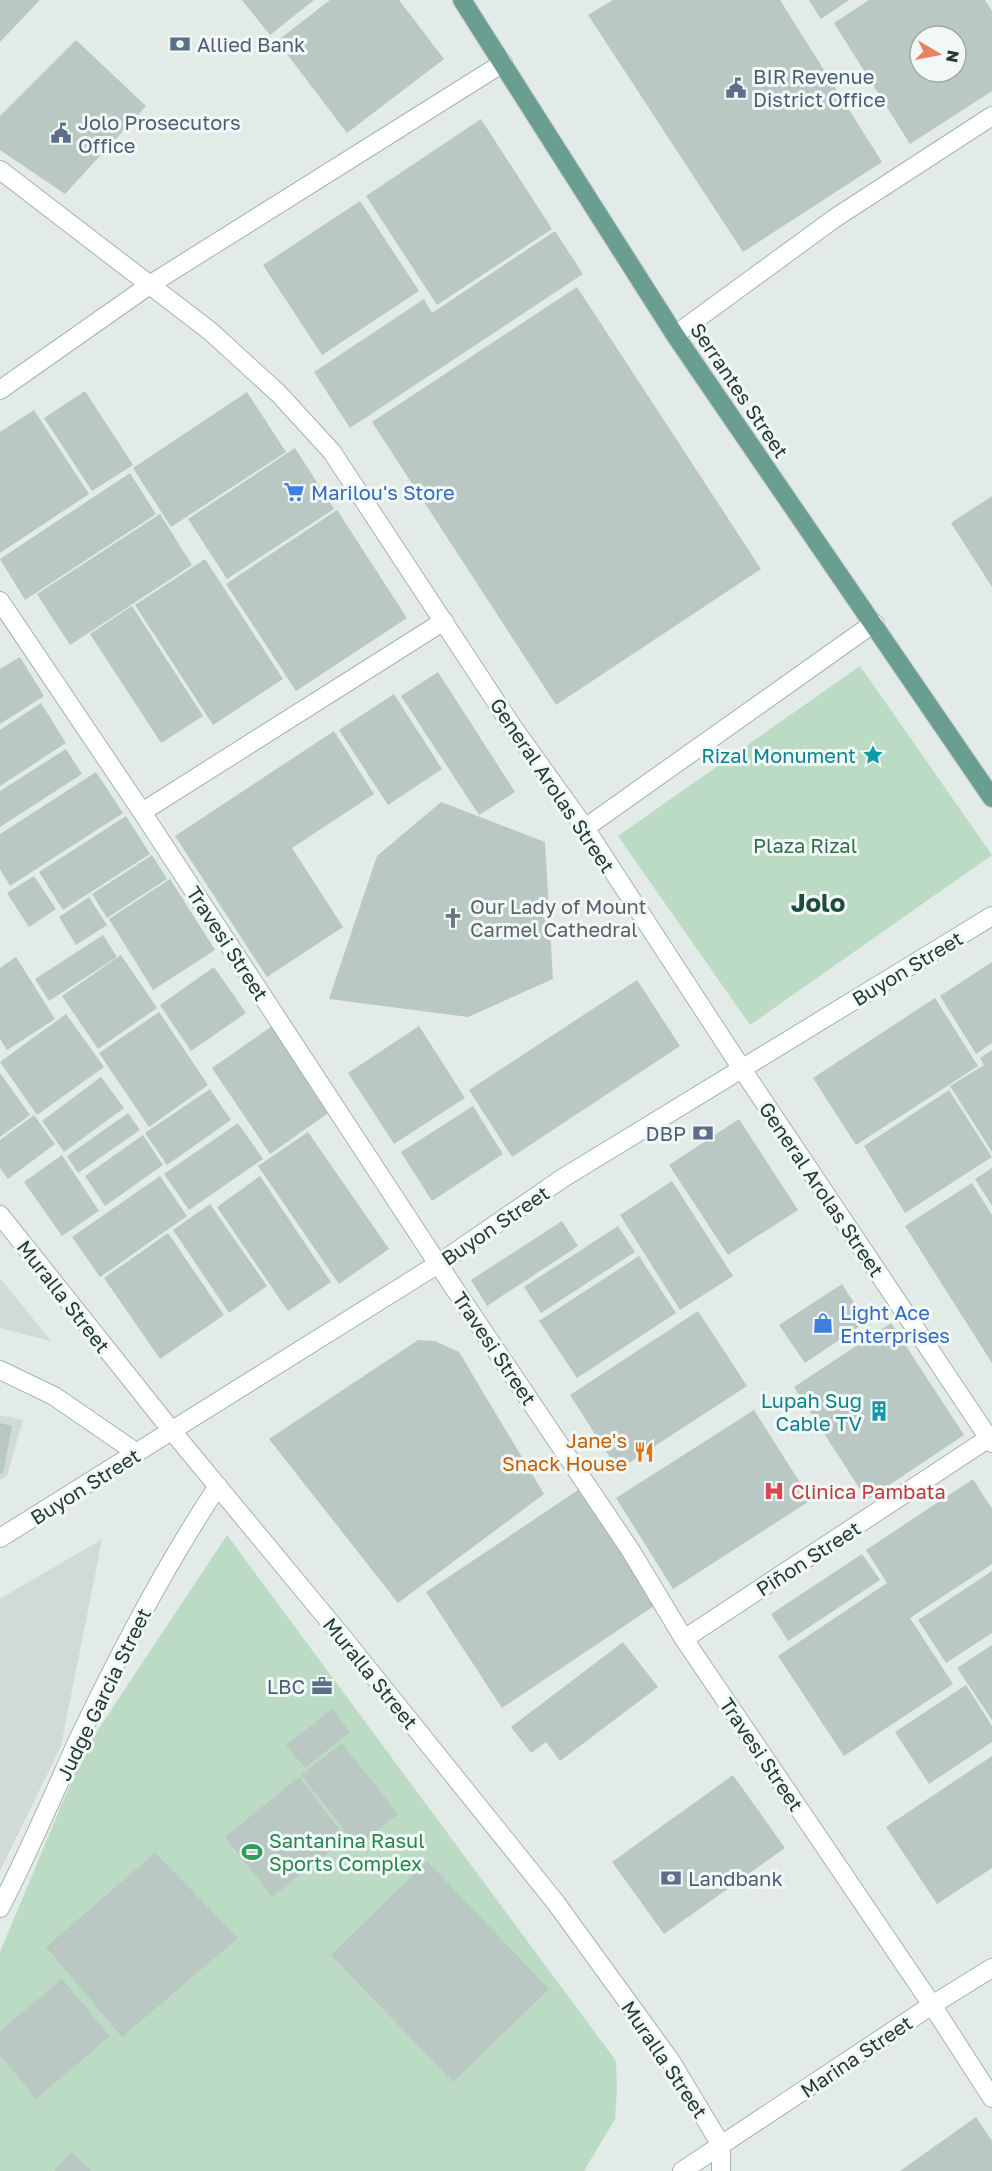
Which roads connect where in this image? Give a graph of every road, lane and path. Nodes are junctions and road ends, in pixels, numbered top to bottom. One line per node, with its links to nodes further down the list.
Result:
1 (462, 0): 2 (main road, Serrantes Street)
2 (502, 63): 5 (street); 6 (main road, Serrantes Street)
3 (992, 116): 6 (street)
4 (0, 170): 5 (street, General Arolas Street)
5 (151, 284): 7 (street); 9 (street, General Arolas Street)
6 (675, 335): 10 (main road, Serrantes Street)
7 (0, 390)
8 (0, 601): 12 (street, Travesi Street)
9 (444, 621): 12 (street); 13 (street, General Arolas Street)
10 (874, 623): 11 (main road, Serrantes Street); 13 (street)
11 (992, 798)
12 (142, 812): 17 (street, Travesi Street)
13 (585, 828): 15 (street, General Arolas Street)
14 (992, 916): 15 (street, Buyon Street)
15 (742, 1069): 17 (street, Buyon Street); 20 (street, General Arolas Street)
16 (0, 1215): 19 (street, Muralla Street)
17 (438, 1264): 19 (street, Buyon Street); 24 (street, Travesi Street)
18 (0, 1370): 21 (street)
19 (172, 1431): 21 (street, Buyon Street); 22 (street, Muralla Street)
20 (991, 1439): 24 (street, Piñon Street)
21 (137, 1453): 23 (street, Buyon Street)
22 (218, 1486): 25 (street, Judge Garcia Street); 29 (street, Muralla Street)
23 (0, 1539)
24 (684, 1639): 27 (street, Travesi Street)
25 (0, 1908)
26 (992, 1968): 27 (street, Marina Street)
27 (932, 2005): 28 (street, Travesi Street); 29 (street, Marina Street)
28 (992, 2098)
29 (721, 2145): 30 (street, Marina Street); 31 (street)
30 (682, 2171)
31 (721, 2171)

